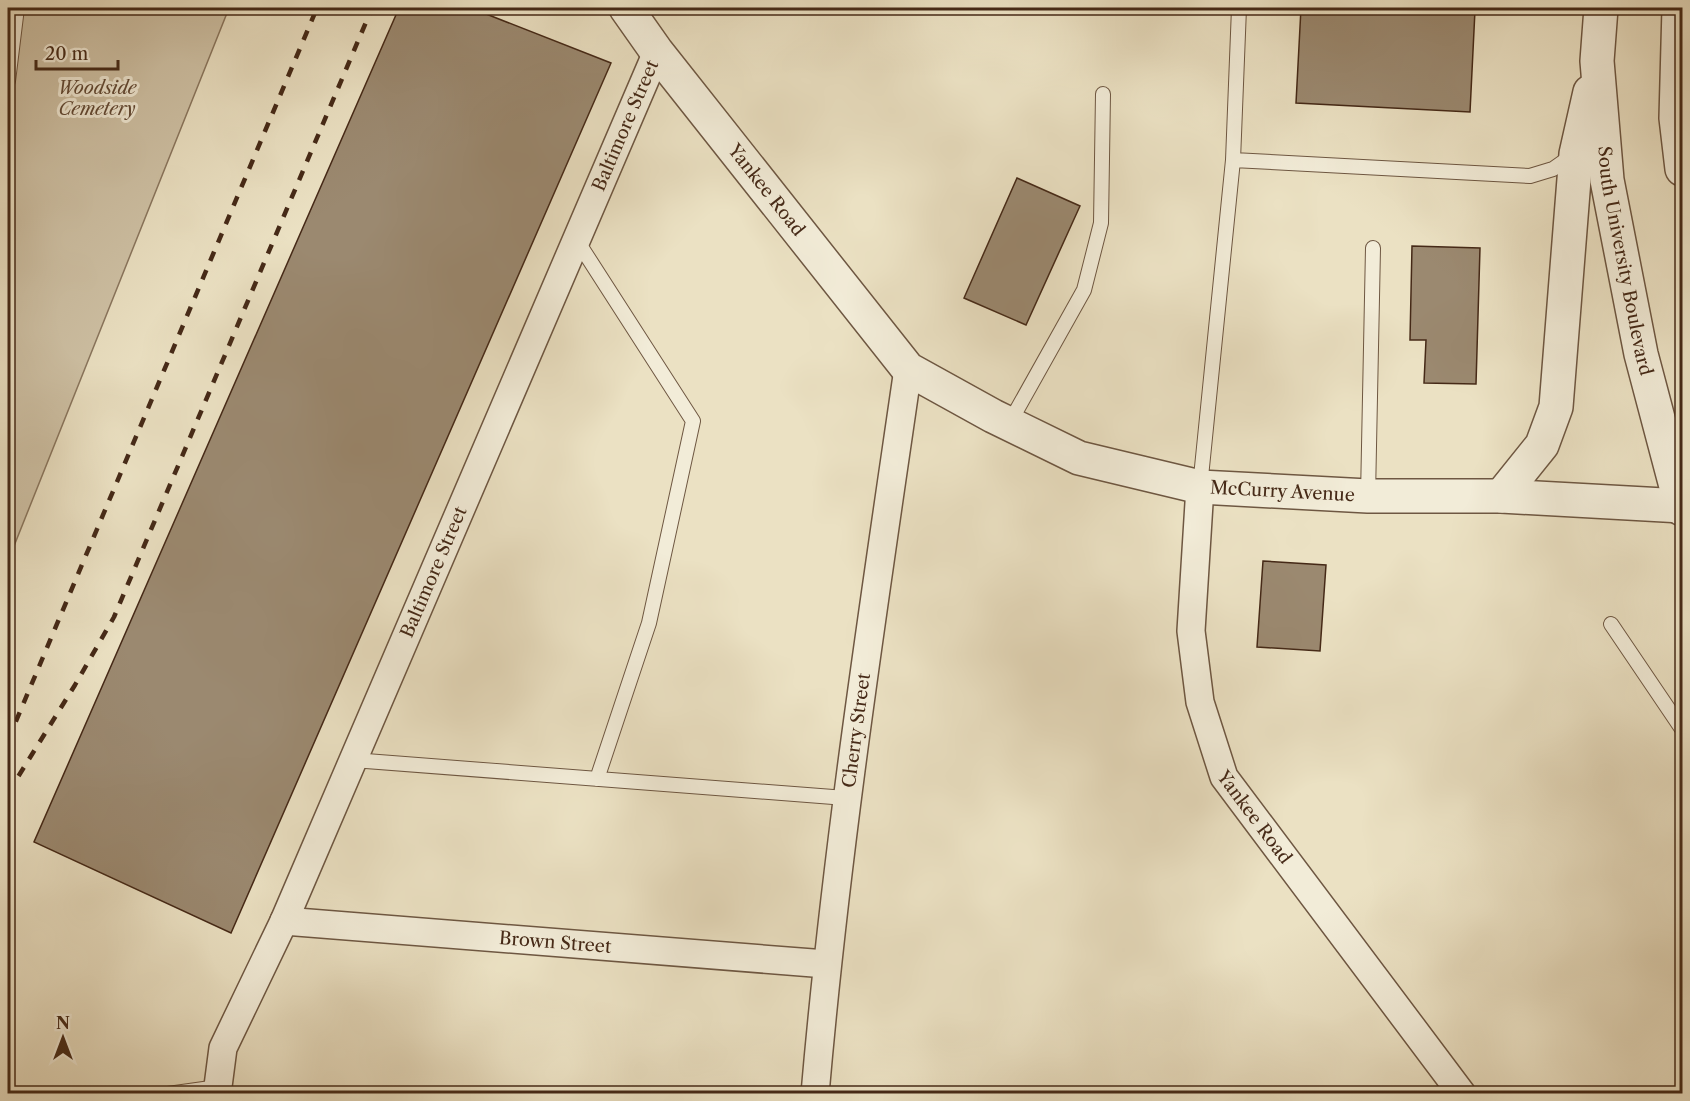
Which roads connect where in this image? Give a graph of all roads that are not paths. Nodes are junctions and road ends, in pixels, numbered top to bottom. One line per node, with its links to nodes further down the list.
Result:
1 (16, 8): 8 (lane)
2 (626, 8): 6 (street, Yankee Road)
3 (1239, 8): 12 (lane)
4 (1601, 8): 7 (street, South University Boulevard)
5 (1678, 8): 10 (street)
6 (657, 52): 14 (street, Baltimore Street); 16 (street, Yankee Road)
7 (1597, 61): 11 (street); 21 (street, South University Boulevard)
8 (8, 81)
9 (1103, 94): 17 (lane)
10 (1679, 96): 13 (street)
11 (1576, 154): 12 (lane); 20 (street)
12 (1233, 160): 18 (lane)
13 (1683, 169)
14 (576, 239): 24 (street, Baltimore Street); 25 (lane)
15 (1373, 248): 19 (lane)
16 (908, 369): 17 (street, McCurry Avenue); 26 (street, Cherry Street)
17 (1009, 424): 18 (street, McCurry Avenue)
18 (1200, 487): 19 (street, McCurry Avenue); 32 (street, Yankee Road)
19 (1368, 496): 20 (street, McCurry Avenue)
20 (1501, 496): 21 (street, McCurry Avenue)
21 (1682, 507)
22 (1611, 624): 23 (lane)
23 (1683, 729)
24 (353, 760): 25 (lane); 27 (street, Baltimore Street)
25 (597, 779): 26 (lane)
26 (846, 798): 28 (street, Cherry Street)
27 (284, 921): 28 (street, Brown Street); 29 (street, Baltimore Street)
28 (826, 964): 31 (street, Cherry Street)
29 (217, 1090): 30 (lane)
30 (168, 1094)
31 (815, 1094)
32 (1462, 1094)

